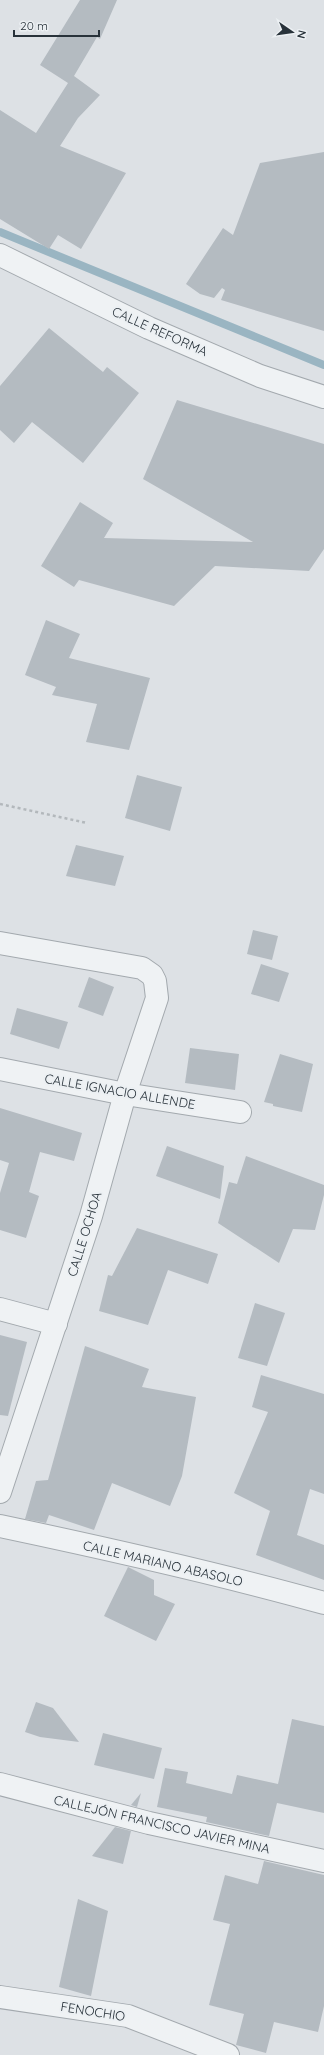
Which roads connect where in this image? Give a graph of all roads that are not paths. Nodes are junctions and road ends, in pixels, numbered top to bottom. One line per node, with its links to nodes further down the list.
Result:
1 (0, 255): 2 (street, CALLE REFORMA)
2 (324, 397)
3 (0, 943): 5 (street, CALLE OCHOA)
4 (0, 1069): 5 (street, CALLE IGNACIO ALLENDE)
5 (126, 1094): 6 (street, CALLE IGNACIO ALLENDE); 8 (street, CALLE OCHOA)
6 (240, 1112)
7 (0, 1309): 8 (street)
8 (56, 1324): 9 (street, CALLE OCHOA)
9 (0, 1492)
10 (0, 1526): 11 (street, CALLE MARIANO ABASOLO)
11 (324, 1603)
12 (0, 1784): 13 (street, CALLEJÓN FRANCISCO JAVIER MINA)
13 (324, 1861)
14 (0, 1997): 15 (street, FENOCHIO)
15 (228, 2055)

